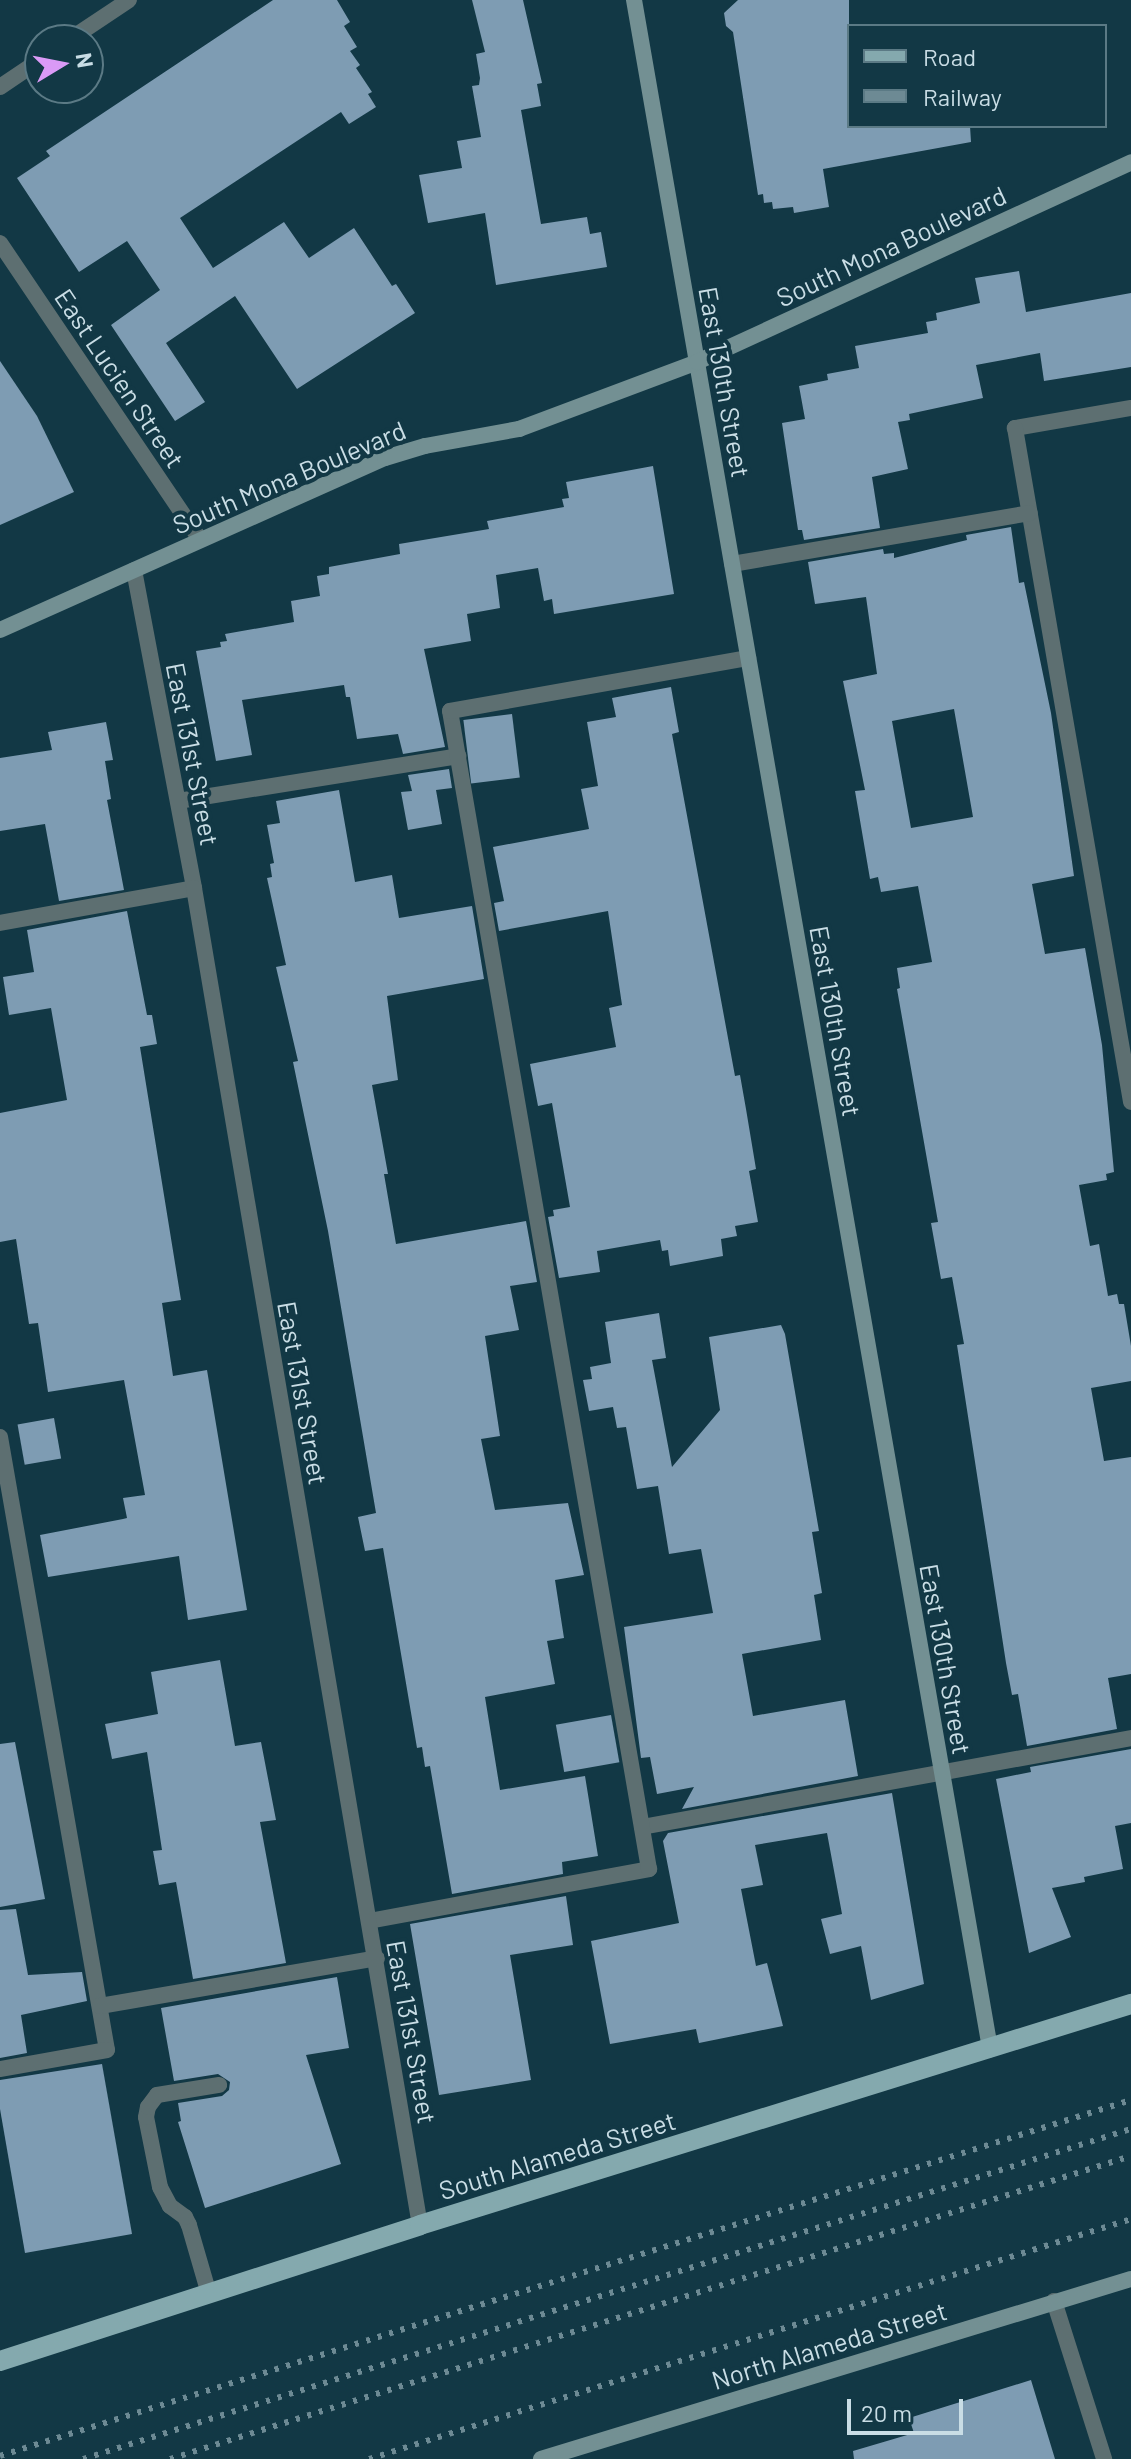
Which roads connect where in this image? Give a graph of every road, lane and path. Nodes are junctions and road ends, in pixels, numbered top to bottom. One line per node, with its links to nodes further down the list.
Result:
1 (129, 0): 3 (street)
2 (634, 0): 8 (street, East 130th Street)
3 (93, 24)
4 (24, 71): 5 (street)
5 (0, 87)
6 (1131, 162): 8 (street, South Mona Boulevard)
7 (0, 243): 11 (street, East Lucien Street)
8 (697, 362): 11 (street, South Mona Boulevard); 12 (street, East 130th Street)
9 (1131, 408): 10 (street)
10 (1030, 513): 12 (street); 20 (street)
11 (200, 540): 13 (street, South Mona Boulevard)
12 (732, 564): 15 (street, East 130th Street)
13 (134, 570): 14 (street, South Mona Boulevard); 17 (street, East 131st Street)
14 (0, 630)
15 (748, 658): 16 (street); 23 (street, East 130th Street)
16 (458, 756): 17 (street); 24 (street)
17 (178, 801): 18 (street, East 131st Street)
18 (194, 888): 19 (street); 25 (street, East 131st Street)
19 (0, 923)
20 (1131, 1102)
21 (0, 1437): 28 (street)
22 (1131, 1738): 23 (street)
23 (942, 1774): 24 (street); 29 (street, East 130th Street)
24 (642, 1827): 25 (street)
25 (369, 1921): 26 (street, East 131st Street)
26 (377, 1958): 28 (street); 32 (street, East 131st Street)
27 (1131, 2004): 29 (main road, South Alameda Street)
28 (100, 2006): 30 (street)
29 (990, 2049): 32 (main road, South Alameda Street)
30 (0, 2069)
31 (219, 2085): 34 (street)
32 (420, 2225): 34 (main road, South Alameda Street)
33 (1131, 2279): 35 (street, North Alameda Street)
34 (209, 2294): 36 (main road, South Alameda Street)
35 (1054, 2301): 37 (street, North Alameda Street); 38 (street)
36 (0, 2361)
37 (541, 2459)
38 (1104, 2459)

